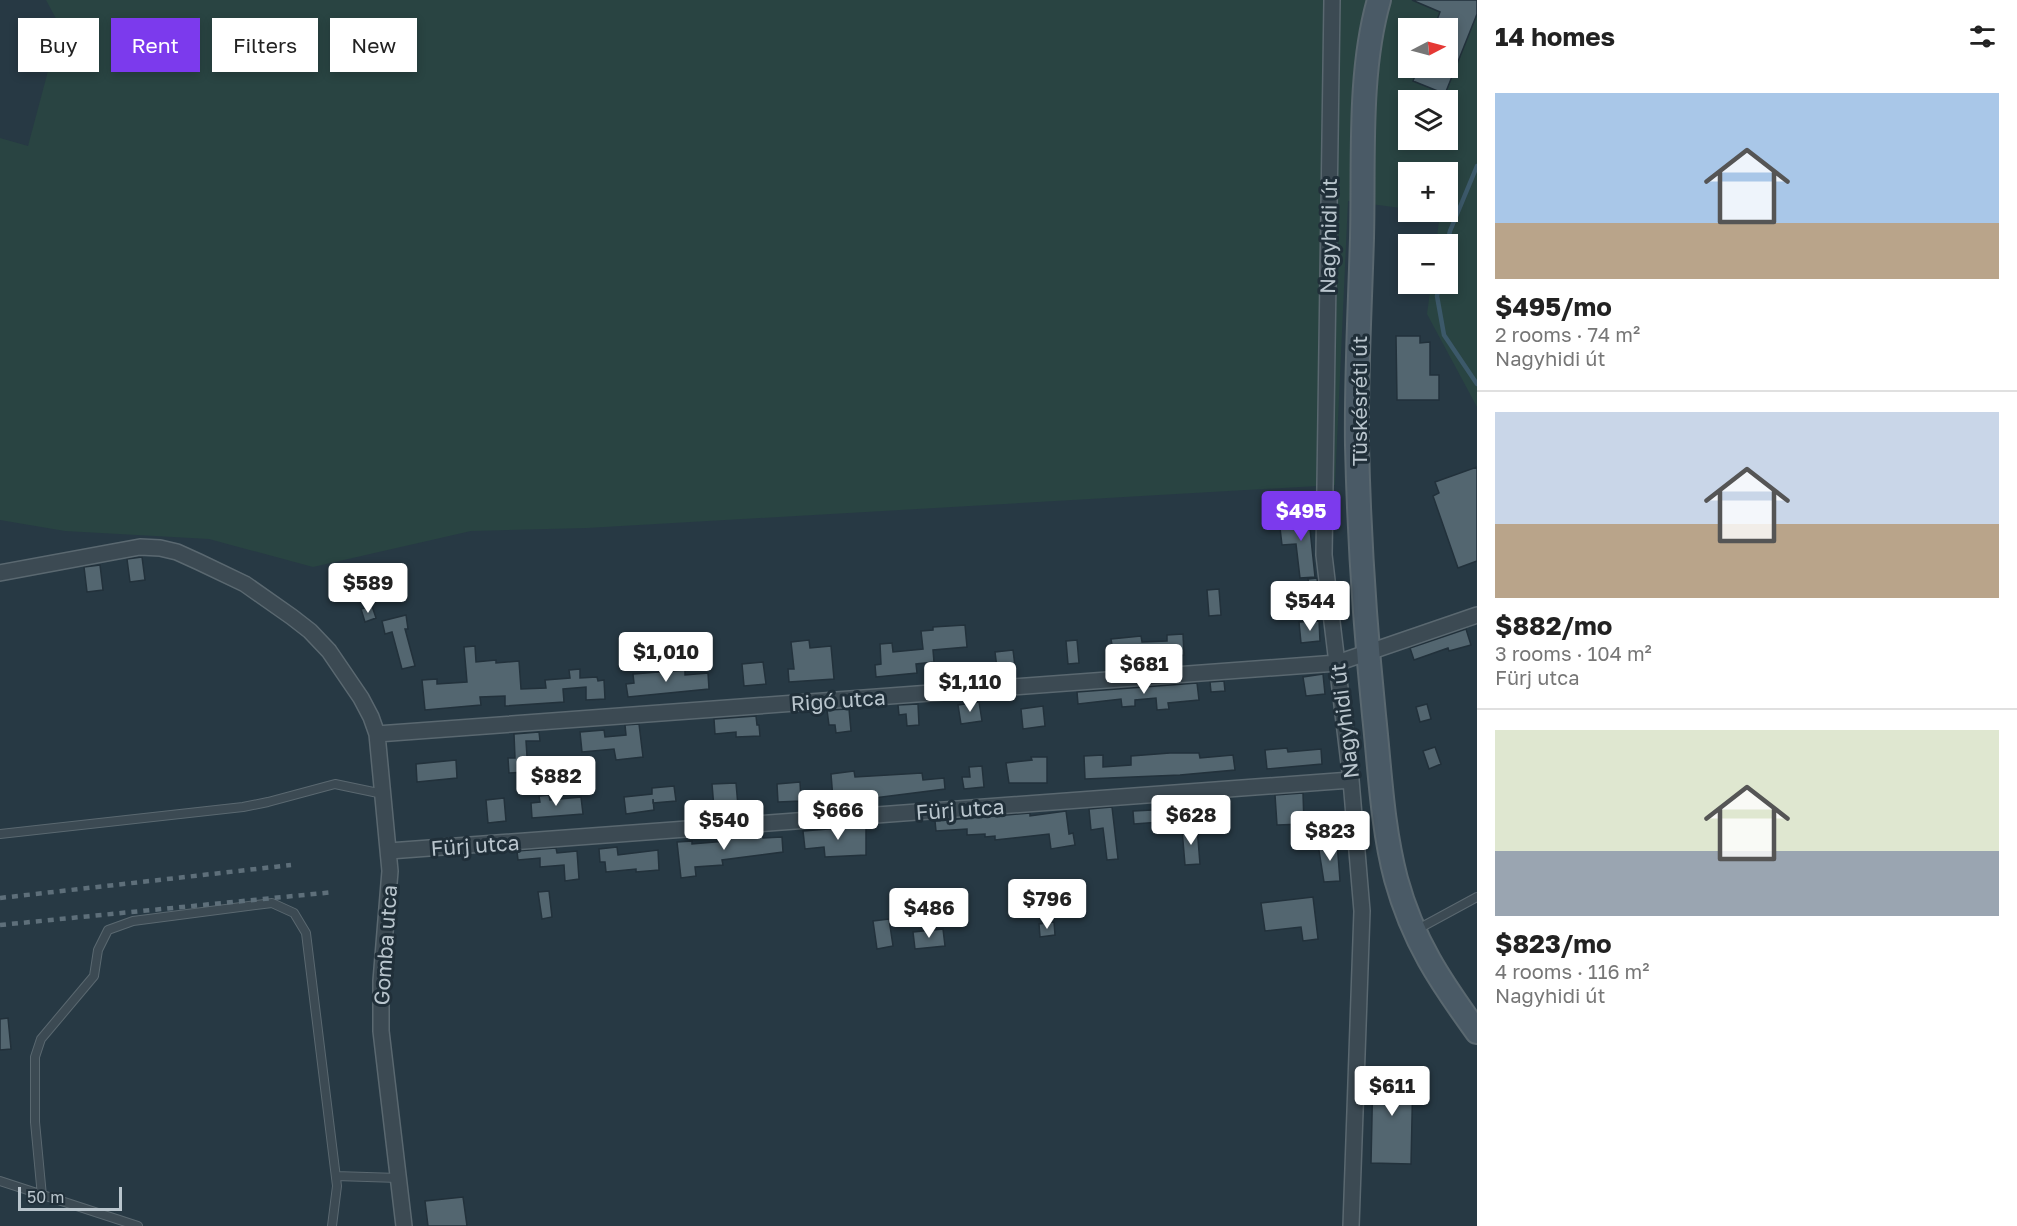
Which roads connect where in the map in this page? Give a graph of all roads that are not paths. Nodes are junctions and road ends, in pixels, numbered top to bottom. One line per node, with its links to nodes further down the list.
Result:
1 (1332, 0): 6 (street, Nagyhidi út)
2 (1378, 0): 5 (street, Tüskésréti út)
3 (0, 573): 7 (street, Gomba utca)
4 (1477, 615): 5 (street, Rigó utca)
5 (1368, 652): 6 (street, Rigó utca); 13 (street, Tüskésréti út)
6 (1337, 663): 7 (street, Rigó utca); 8 (street, Nagyhidi út)
7 (377, 734): 9 (street, Gomba utca)
8 (1351, 780): 11 (street, Fürj utca); 22 (street, Nagyhidi út)
9 (384, 794): 10 (lane); 11 (street, Gomba utca)
10 (0, 834)
11 (389, 851): 16 (street, Gomba utca)
12 (1477, 897): 13 (lane)
13 (1414, 932): 14 (street, Tüskésréti út)
14 (1477, 1032)
15 (336, 1176): 16 (lane); 18 (lane); 20 (lane)
16 (398, 1178): 21 (street, Gomba utca)
17 (0, 1181): 18 (lane)
18 (42, 1196): 19 (lane)
19 (138, 1226)
20 (332, 1226)
21 (404, 1226)
22 (1351, 1226)

